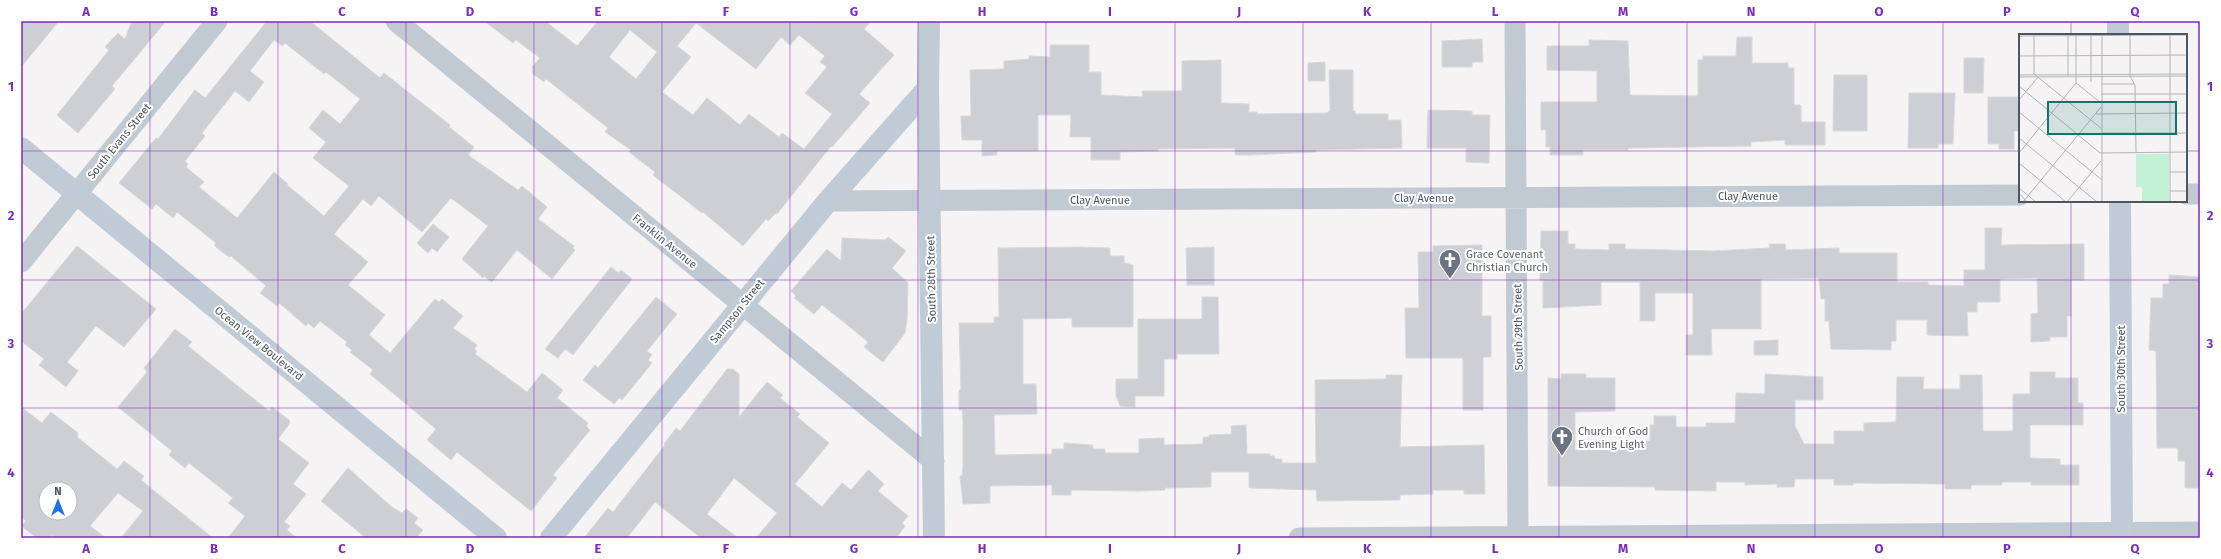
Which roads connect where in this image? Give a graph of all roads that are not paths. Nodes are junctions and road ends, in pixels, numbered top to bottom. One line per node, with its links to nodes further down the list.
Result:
1 (217, 21): 9 (street, South Evans Street)
2 (396, 21): 18 (street, Franklin Avenue)
3 (1515, 21): 13 (street, South 29th Street)
4 (2118, 21): 6 (street)
5 (929, 22): 7 (street, South 28th Street)
6 (2118, 34)
7 (928, 88): 14 (street, South 28th Street); 15 (street, Sampson Street)
8 (21, 148): 9 (street, Ocean View Boulevard)
9 (77, 194): 17 (street, South Evans Street); 23 (street, Ocean View Boulevard)
10 (2187, 194): 11 (street)
11 (2200, 194)
12 (2019, 195): 13 (street, Clay Avenue)
13 (1516, 197): 14 (street, Clay Avenue); 22 (street, South 29th Street)
14 (930, 200): 15 (street, Clay Avenue); 19 (street, South 28th Street)
15 (828, 201): 18 (street, Sampson Street)
16 (2120, 202): 21 (street, South 30th Street)
17 (21, 262)
18 (743, 305): 19 (street, Franklin Avenue); 24 (street, Sampson Street)
19 (934, 461): 25 (street, South 28th Street)
20 (2200, 532): 21 (street)
21 (2122, 535): 22 (street)
22 (1518, 537): 26 (street)
23 (496, 538)
24 (551, 538)
25 (934, 538)
26 (1299, 538)

